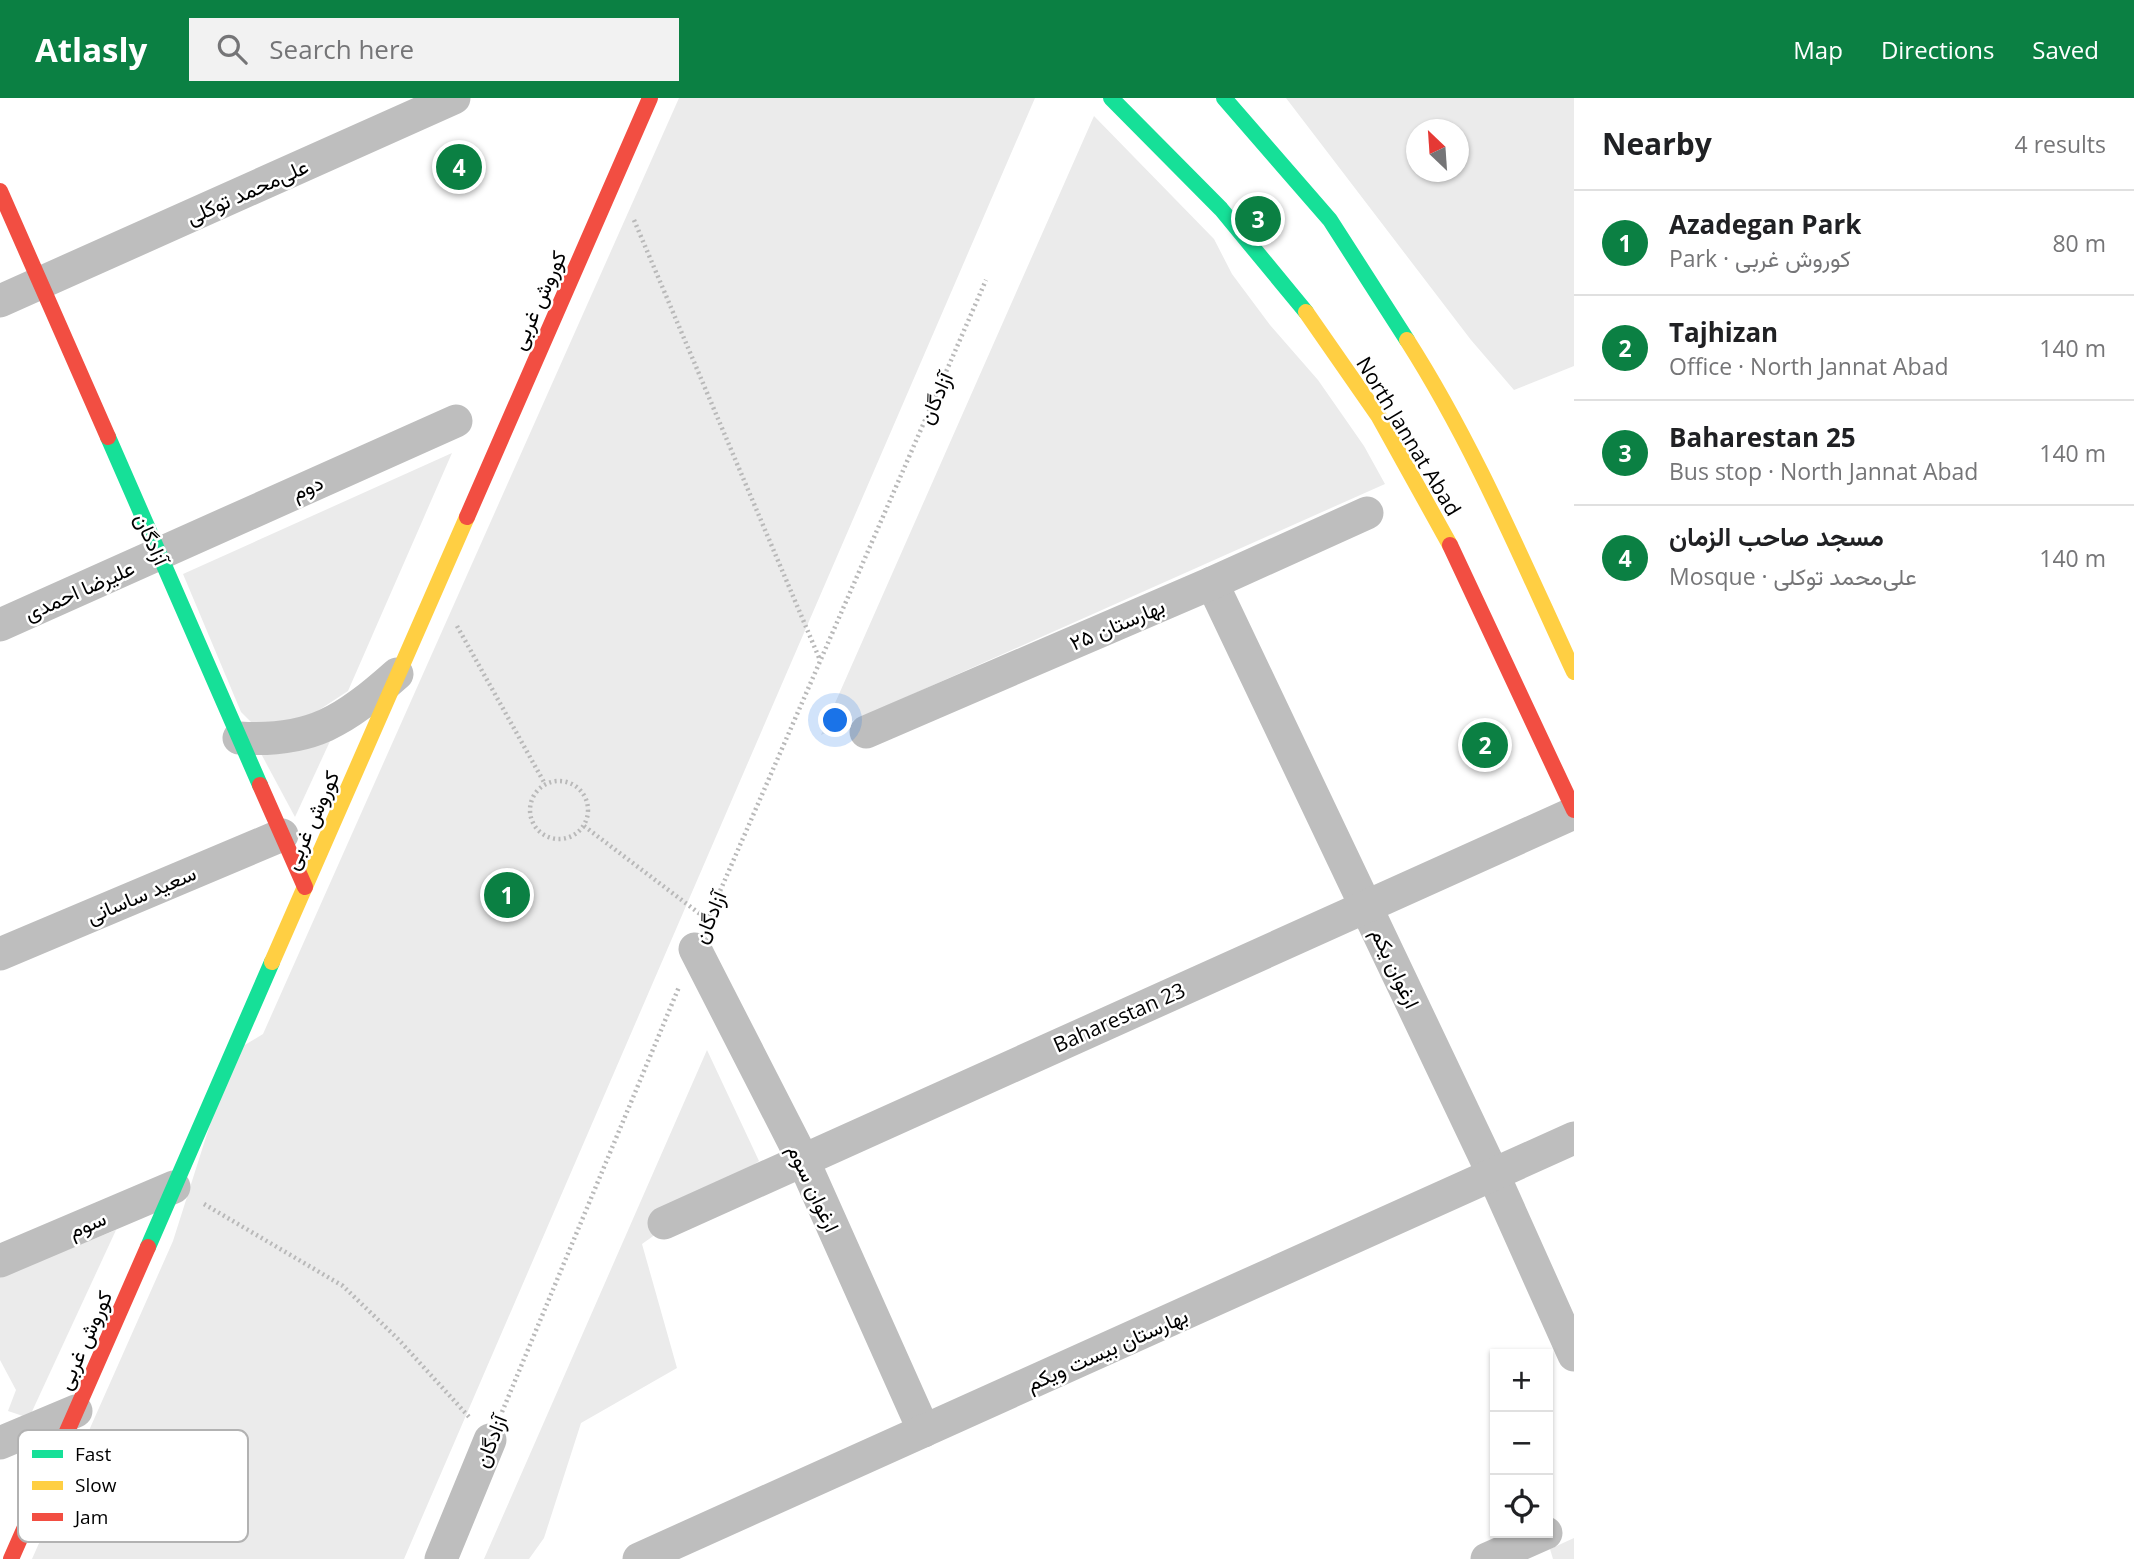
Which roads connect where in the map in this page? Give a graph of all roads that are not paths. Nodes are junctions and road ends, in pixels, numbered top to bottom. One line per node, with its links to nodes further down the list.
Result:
1 (454, 98): 6 (street, علی‌محمد توکلی)
2 (650, 98): 14 (street, کوروش غربی)
3 (1111, 98): 17 (street, North Jannat Abad)
4 (1224, 98): 13 (street, North Jannat Abad)
5 (0, 191): 6 (street, آزادگان)
6 (40, 283): 7 (street, علی‌محمد توکلی); 10 (street, آزادگان)
7 (0, 302)
8 (456, 421): 10 (street, دوم)
9 (1367, 513): 11 (street, بهارستان ۲۵)
10 (159, 554): 12 (street, علیرضا احمدی); 16 (street, آزادگان)
11 (1212, 583): 15 (street, بهارستان ۲۵); 20 (street, ارغوان یکم)
12 (0, 625)
13 (1574, 671)
14 (399, 672): 16 (street); 19 (street, کوروش غربی)
15 (866, 732)
16 (239, 738): 18 (street, آزادگان)
17 (1574, 811): 20 (street, Baharestan 23)
18 (282, 835): 19 (street, آزادگان); 22 (street, سعید ساسانی)
19 (305, 887): 26 (street, کوروش غربی)
20 (1367, 905): 24 (street, Baharestan 23); 25 (street, ارغوان یکم)
21 (695, 949): 24 (street, ارغوان سوم)
22 (0, 954)
23 (1574, 1138): 25 (street, بهارستان بیست ویکم)
24 (803, 1160): 27 (street, Baharestan 23); 33 (street, ارغوان سوم)
25 (1493, 1174): 29 (street, ارغوان یکم); 33 (street, بهارستان بیست ویکم)
26 (174, 1187): 28 (street, سوم); 30 (street, کوروش غربی)
27 (664, 1223)
28 (0, 1261)
29 (1574, 1355)
30 (76, 1411): 31 (street); 32 (street, کوروش غربی)
31 (31, 1430)
32 (68, 1430)
33 (924, 1431): 41 (street, بهارستان بیست ویکم)
34 (18, 1435): 36 (street)
35 (490, 1440): 43 (street, آزادگان)
36 (0, 1443)
37 (1574, 1521): 38 (street)
38 (1553, 1530)
39 (1534, 1538): 45 (street)
40 (18, 1542): 42 (street, کوروش غربی)
41 (675, 1552): 44 (street, بهارستان بیست ویکم)
42 (11, 1559)
43 (441, 1559)
44 (639, 1559)
45 (1487, 1559)

